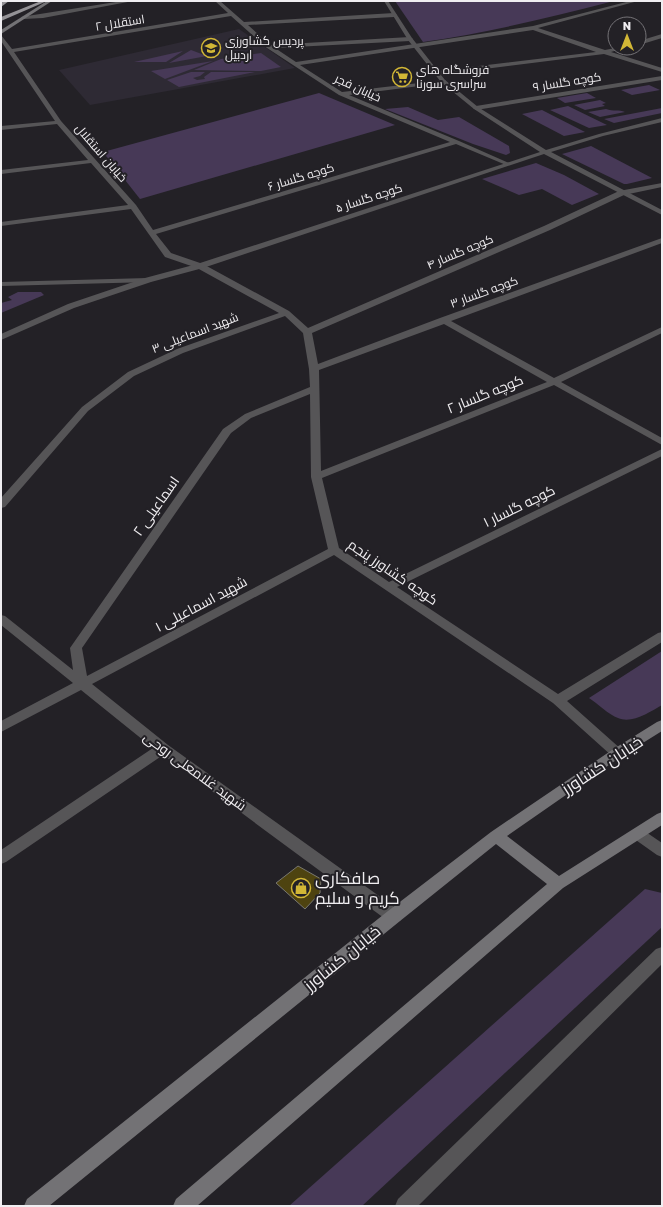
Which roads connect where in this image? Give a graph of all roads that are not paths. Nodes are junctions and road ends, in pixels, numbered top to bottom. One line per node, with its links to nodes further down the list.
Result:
1 (8, 1): 9 (highway)
2 (45, 1): 14 (highway)
3 (50, 1): 13 (main road)
4 (131, 1): 13 (street)
5 (217, 1): 11 (street, خیابان فجر)
6 (386, 1): 12 (street)
7 (616, 1): 10 (street)
8 (636, 1): 10 (street)
9 (1, 5)
10 (626, 5): 16 (street)
11 (232, 14): 15 (street, خیابان فجر); 24 (street, استقلال ۲)
12 (394, 15): 15 (street); 20 (street)
13 (24, 17): 17 (main road)
14 (1, 19)
15 (243, 24): 23 (street, خیابان فجر)
16 (533, 28): 22 (street); 25 (street)
17 (1, 32)
18 (1, 36): 24 (street, خیابان استقلال)
19 (662, 36): 21 (street)
20 (410, 39): 22 (street); 23 (street)
21 (647, 41)
22 (416, 47): 26 (street); 28 (street)
23 (269, 48): 26 (street, خیابان فجر)
24 (11, 51): 34 (street, خیابان استقلال)
25 (606, 52): 27 (street); 28 (street)
26 (294, 64): 31 (street, خیابان فجر)
27 (662, 70)
28 (437, 73): 30 (street)
29 (662, 78): 32 (street, کوچه گلسار ۹)
30 (443, 82): 31 (street); 32 (street)
31 (341, 94): 36 (street, خیابان فجر)
32 (476, 108): 37 (street)
33 (662, 120): 37 (street, کوچه گلسار ۵)
34 (59, 122): 35 (street); 38 (street, خیابان استقلال)
35 (1, 128)
36 (457, 142): 39 (street, خیابان فجر); 46 (street, کوچه گلسار ۶)
37 (545, 152): 39 (street, کوچه گلسار ۵); 42 (street)
38 (94, 161): 40 (street); 43 (street, خیابان استقلال)
39 (508, 164): 48 (street, کوچه گلسار ۵)
40 (1, 172)
41 (662, 185): 42 (street, کوچه گلسار ۴)
42 (622, 193): 44 (street); 54 (street, کوچه گلسار ۴)
43 (134, 207): 45 (street); 46 (street, خیابان استقلال)
44 (662, 213)
45 (1, 224)
46 (152, 233): 48 (street, خیابان استقلال)
47 (662, 240): 52 (street, کوچه گلسار ۳)
48 (200, 266): 49 (street, کوچه گلسار ۵); 51 (street)
49 (148, 280): 50 (street); 55 (street)
50 (1, 284)
51 (286, 313): 54 (street); 62 (street, شهید اسماعیلی ۳)
52 (443, 320): 56 (street, کوچه گلسار ۳); 57 (street)
53 (662, 330): 57 (street, کوچه گلسار ۲)
54 (307, 332): 56 (street, کوچه کشاورز پنجم)
55 (1, 337)
56 (314, 369): 58 (street, کوچه کشاورز پنجم)
57 (554, 382): 59 (street); 61 (street, کوچه گلسار ۲)
58 (314, 389): 61 (street, کوچه کشاورز پنجم); 67 (street, اسماعیلی ۲)
59 (662, 442)
60 (662, 452): 64 (street, کوچه گلسار ۱)
61 (316, 477): 63 (street, کوچه کشاورز پنجم)
62 (1, 505)
63 (334, 550): 64 (street, کوچه کشاورز پنجم); 67 (street, شهید اسماعیلی ۱)
64 (388, 587): 68 (street, کوچه کشاورز پنجم)
65 (1, 619): 67 (street, شهید غلامعلی روحی)
66 (662, 636): 68 (street)
67 (82, 684): 70 (street, شهید اسماعیلی ۱); 71 (street, شهید غلامعلی روحی)
68 (558, 700): 72 (street, کوچه کشاورز پنجم)
69 (662, 726): 72 (main road, خیابان کشاورز)
70 (1, 727)
71 (163, 748): 77 (street); 79 (street, شهید غلامعلی روحی)
72 (617, 753): 75 (main road, خیابان کشاورز)
73 (662, 818): 74 (main road)
74 (638, 834): 76 (street); 78 (main road)
75 (496, 836): 78 (main road); 79 (main road, خیابان کشاورز)
76 (662, 851)
77 (1, 858)
78 (558, 884): 82 (main road)
79 (394, 916): 81 (main road, خیابان کشاورز)
80 (662, 954): 83 (street)
81 (34, 1206)
82 (183, 1206)
83 (405, 1206)

